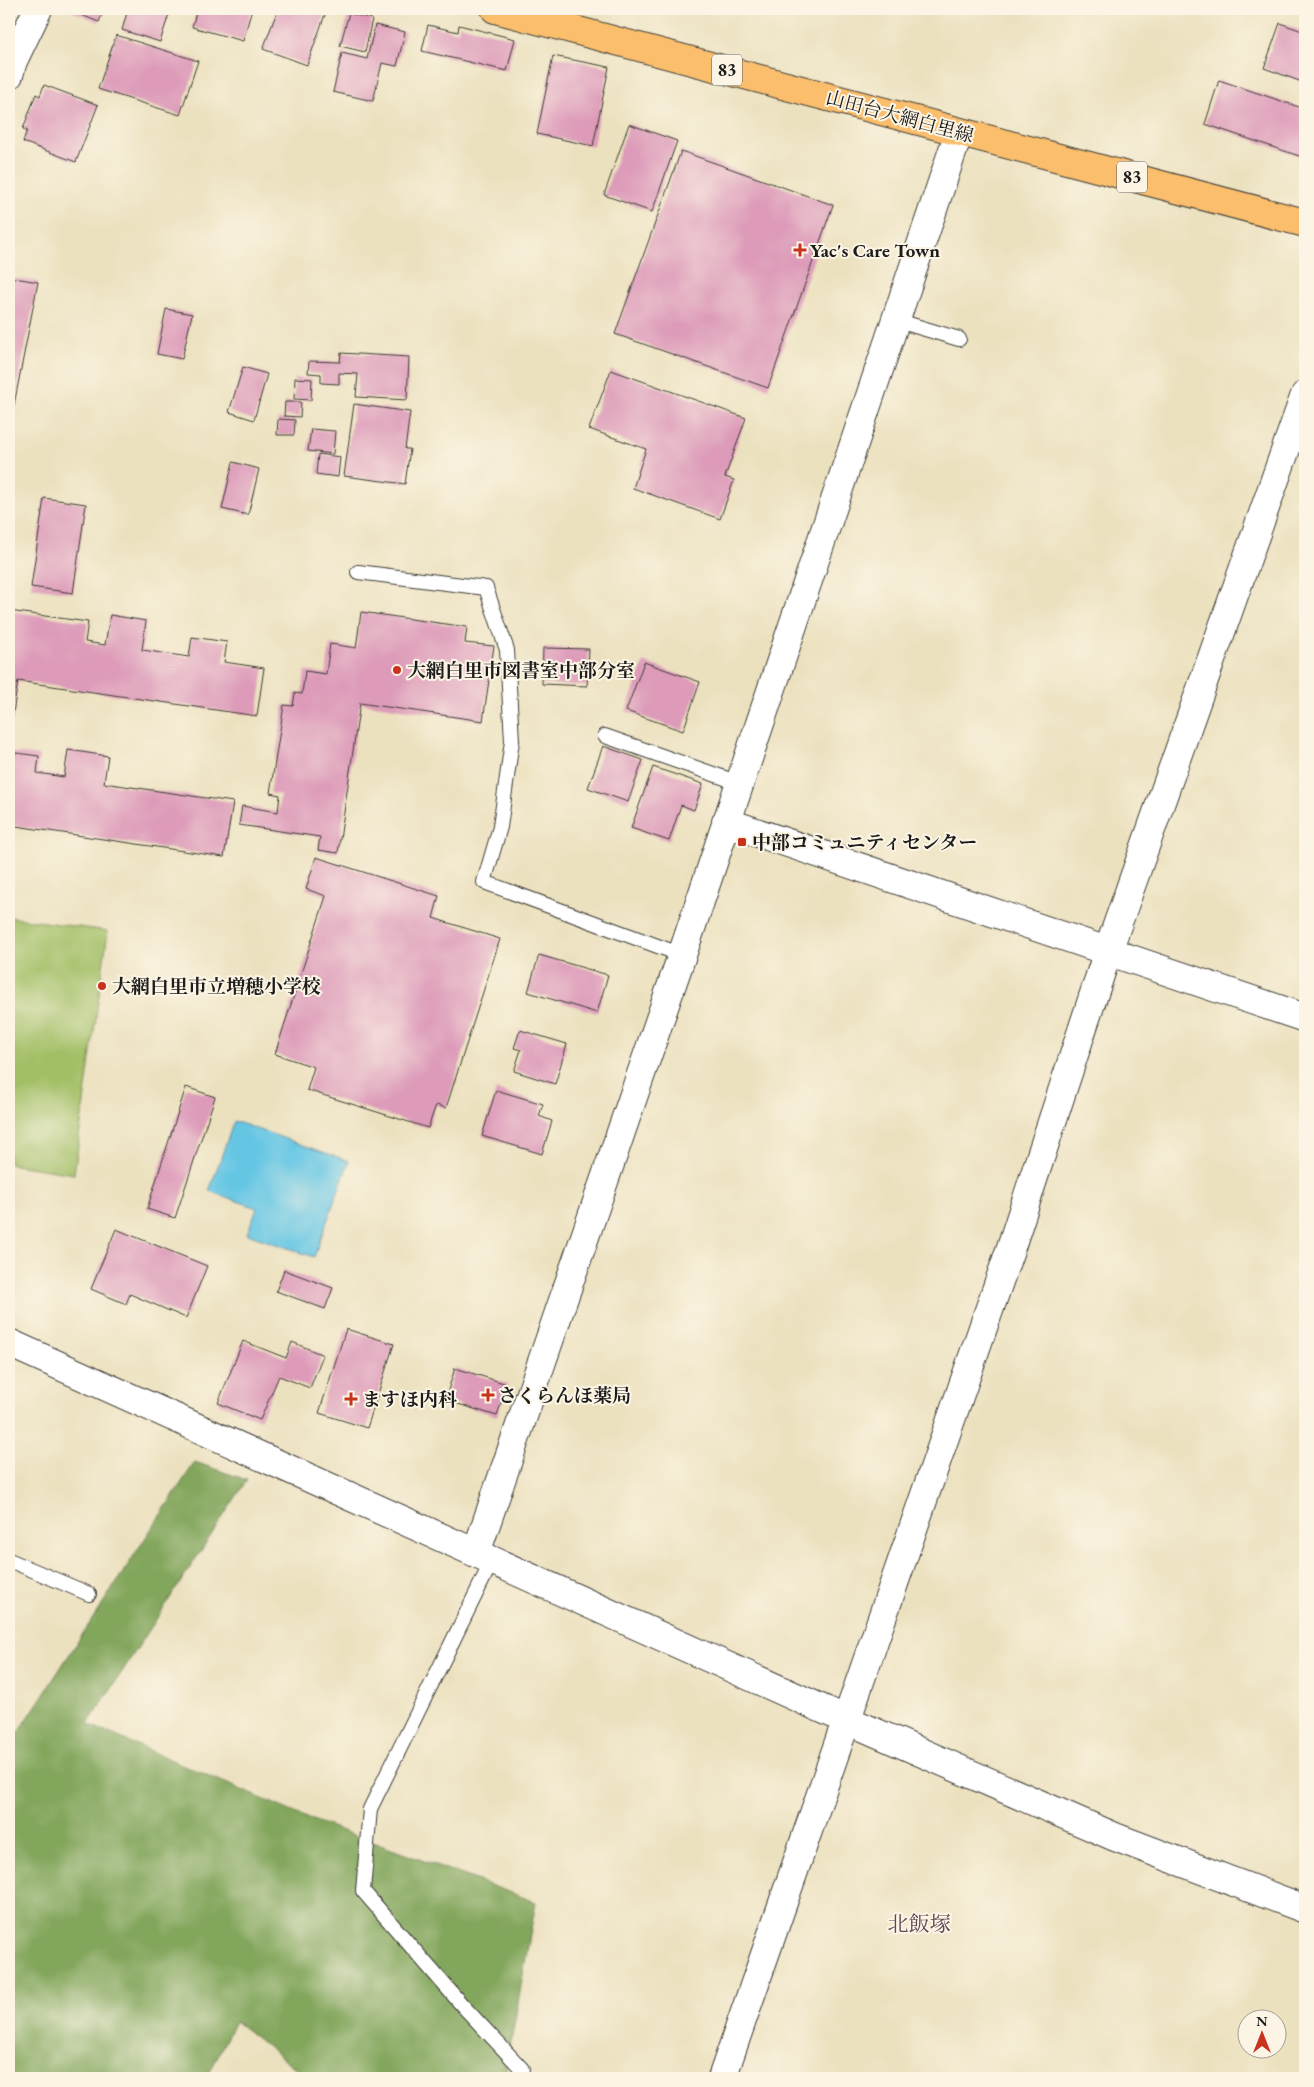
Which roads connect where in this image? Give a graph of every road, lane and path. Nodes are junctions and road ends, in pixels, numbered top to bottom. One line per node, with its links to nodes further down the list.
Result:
1 (38, 9): 3 (street)
2 (495, 9): 4 (main road, 山田台大網白里線 / 83)
3 (9, 75)
4 (959, 132): 5 (main road, 山田台大網白里線 / 83); 6 (street)
5 (1305, 223)
6 (895, 320): 7 (lane); 11 (street)
7 (959, 339)
8 (1305, 395): 13 (street)
9 (358, 572): 14 (lane)
10 (605, 736): 11 (lane)
11 (739, 783): 12 (street)
12 (726, 822): 13 (street); 14 (street)
13 (1108, 951): 15 (street); 20 (street)
14 (682, 955): 17 (street)
15 (1305, 1018)
16 (9, 1343): 17 (street)
17 (484, 1557): 20 (street); 22 (lane)
18 (9, 1560): 19 (lane)
19 (89, 1594)
20 (847, 1720): 21 (street); 23 (street)
21 (1305, 1909)
22 (522, 2069)
23 (722, 2078)

